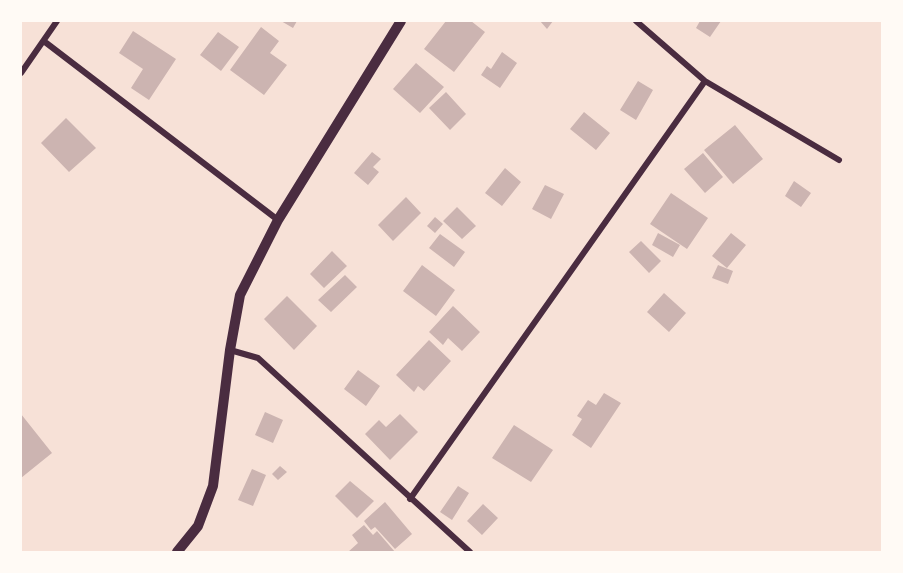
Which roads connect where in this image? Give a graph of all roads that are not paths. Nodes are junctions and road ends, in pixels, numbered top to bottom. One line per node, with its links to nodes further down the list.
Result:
1 (57, 21): 4 (street)
2 (401, 21): 8 (street)
3 (636, 21): 6 (street)
4 (45, 42): 5 (street); 8 (street)
5 (21, 73)
6 (705, 81): 7 (street); 10 (street)
7 (839, 160)
8 (278, 220): 9 (street)
9 (230, 350): 10 (street); 11 (street)
10 (410, 499): 12 (street)
11 (177, 552)
12 (470, 552)

